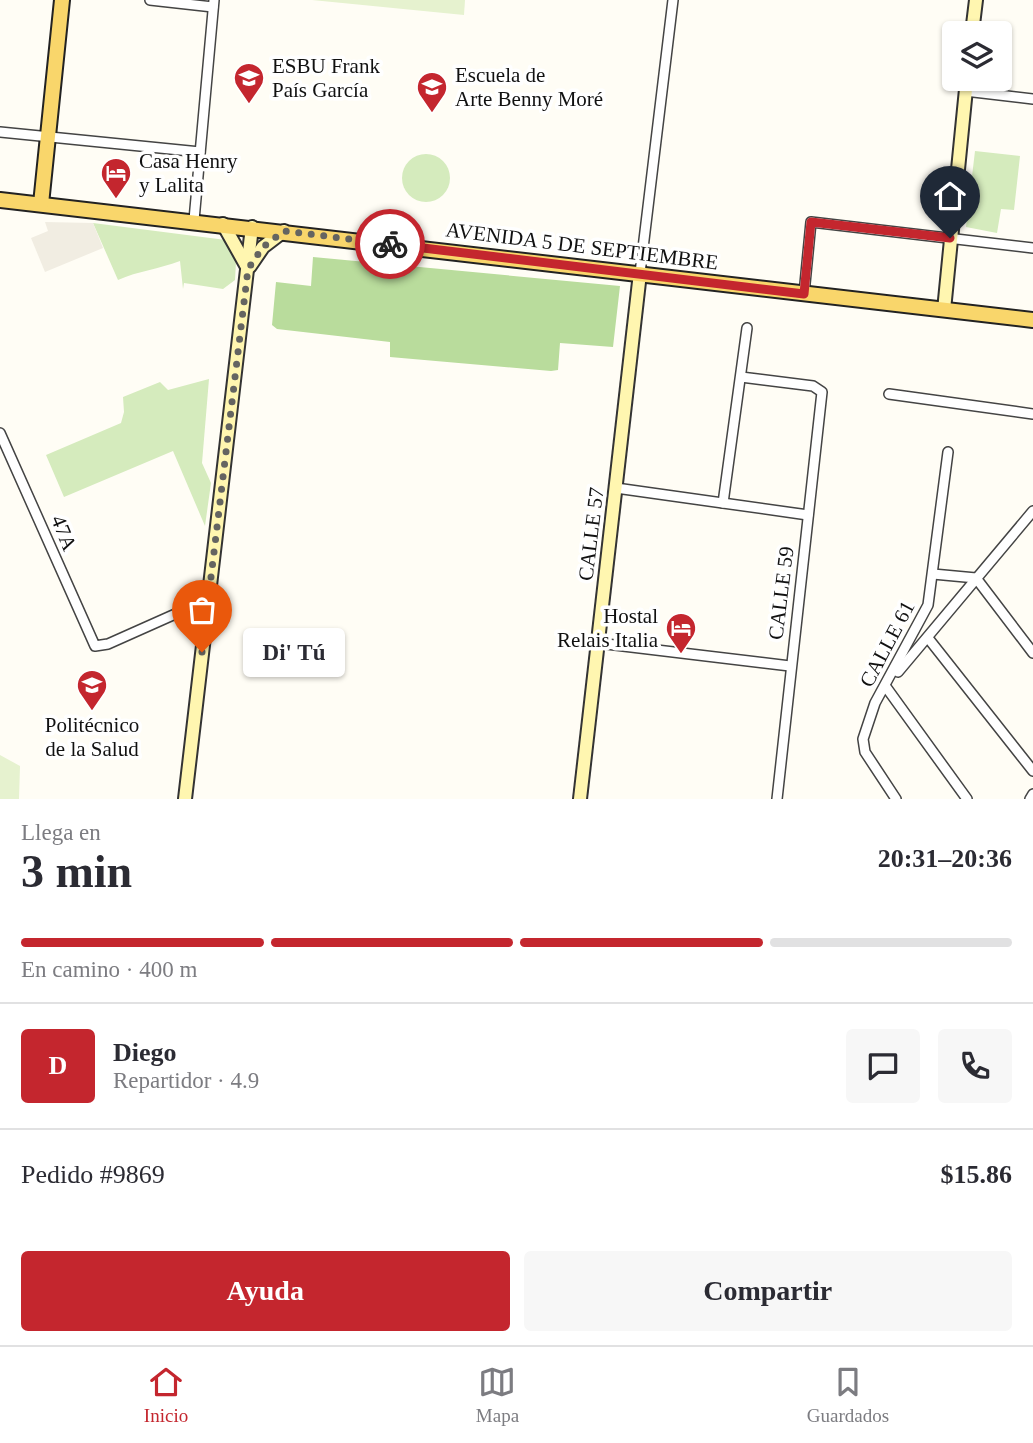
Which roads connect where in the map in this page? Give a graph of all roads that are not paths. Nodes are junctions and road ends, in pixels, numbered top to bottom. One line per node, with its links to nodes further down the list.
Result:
1 (62, 0): 11 (main road)
2 (150, 0): 5 (street)
3 (673, 0): 24 (street)
4 (976, 0): 6 (street)
5 (213, 4): 12 (street)
6 (973, 21)
7 (965, 91): 21 (street)
8 (995, 91): 9 (street)
9 (1033, 99)
10 (0, 132): 11 (street)
11 (47, 137): 12 (street); 13 (main road)
12 (200, 152): 17 (street)
13 (44, 169): 14 (main road); 15 (main road); 16 (main road)
14 (6, 200): 15 (main road, AVENIDA 5 DE SEPTIEMBRE)
15 (41, 204): 16 (main road, AVENIDA 5 DE SEPTIEMBRE)
16 (72, 207): 17 (main road, AVENIDA 5 DE SEPTIEMBRE)
17 (194, 220): 18 (main road, AVENIDA 5 DE SEPTIEMBRE)
18 (223, 224): 19 (main road, AVENIDA 5 DE SEPTIEMBRE); 23 (street)
19 (252, 227): 20 (main road, AVENIDA 5 DE SEPTIEMBRE); 23 (street)
20 (284, 231): 23 (street); 24 (main road, AVENIDA 5 DE SEPTIEMBRE)
21 (950, 238): 22 (street); 25 (street); 26 (street)
22 (1033, 248)
23 (248, 269): 40 (street)
24 (640, 273): 25 (main road, AVENIDA 5 DE SEPTIEMBRE); 34 (street, CALLE 57)
25 (804, 294): 26 (main road, AVENIDA 5 DE SEPTIEMBRE)
26 (944, 310): 27 (main road, AVENIDA 5 DE SEPTIEMBRE)
27 (1033, 320)
28 (747, 328): 29 (street)
29 (741, 377): 35 (street); 37 (street, CALLE 59)
30 (889, 394): 31 (street)
31 (1033, 414)
32 (0, 433): 40 (street, 47A)
33 (948, 452): 38 (street, CALLE 61)
34 (616, 488): 35 (street); 42 (street, CALLE 57)
35 (723, 503): 37 (street)
36 (1033, 511): 39 (street)
37 (808, 515): 44 (street, CALLE 59)
38 (933, 574): 39 (street); 45 (street, CALLE 61)
39 (975, 578): 41 (street); 43 (street)
40 (209, 599): 48 (street)
41 (928, 638): 45 (street); 46 (street)
42 (598, 643): 44 (street); 49 (street, CALLE 57)
43 (1033, 653)
44 (790, 666): 50 (street, CALLE 59)
45 (886, 687): 51 (street, CALLE 61); 52 (street)
46 (1033, 771)
47 (1033, 794): 53 (street)
48 (186, 799)
49 (580, 799)
50 (777, 799)
51 (896, 799)
52 (967, 799)
53 (1030, 799)

